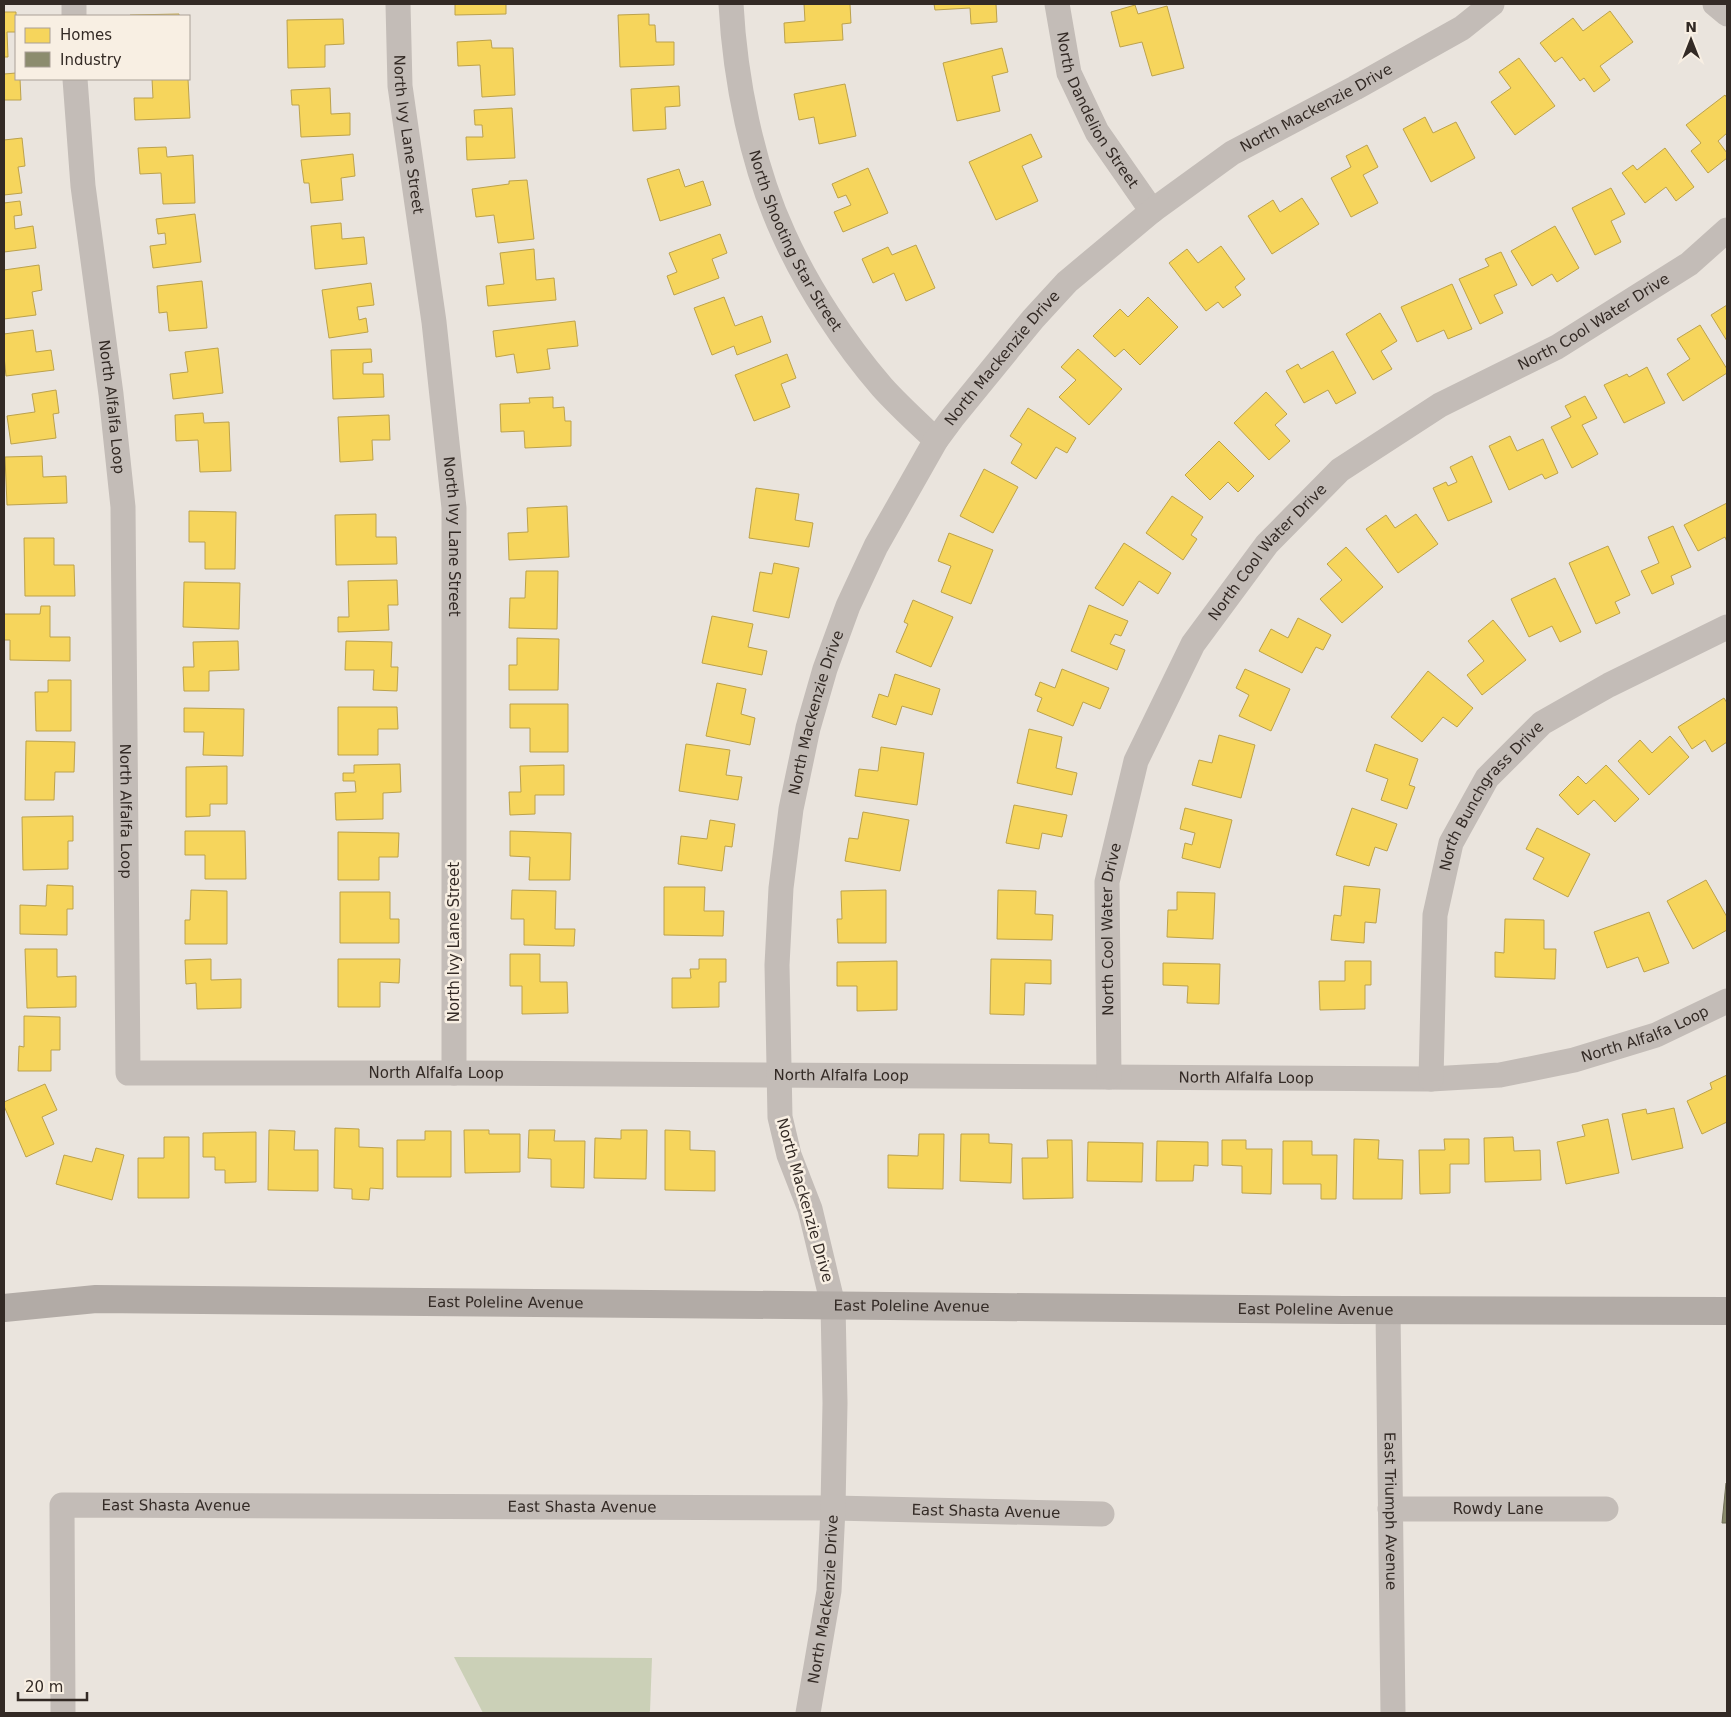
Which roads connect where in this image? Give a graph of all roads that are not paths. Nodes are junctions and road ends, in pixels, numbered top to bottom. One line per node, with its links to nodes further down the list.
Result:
1 (398, 4): 13 (street, North Ivy Lane Street)
2 (731, 4): 10 (street, North Shooting Star Street)
3 (1057, 4): 8 (street, North Dandelion Street)
4 (1492, 4): 8 (street, North Mackenzie Drive)
5 (1716, 4): 6 (street)
6 (1727, 14)
7 (75, 80): 13 (street, North Alfalfa Loop)
8 (1152, 211): 10 (street, North Mackenzie Drive)
9 (1727, 230): 15 (street, North Cool Water Drive)
10 (936, 440): 14 (street, North Mackenzie Drive)
11 (1727, 627): 16 (street, North Bunchgrass Drive)
12 (1727, 1001): 16 (street, North Alfalfa Loop)
13 (454, 1073): 14 (street, North Alfalfa Loop)
14 (780, 1076): 15 (street, North Alfalfa Loop); 19 (street, North Mackenzie Drive)
15 (1109, 1077): 16 (street, North Alfalfa Loop)
16 (1431, 1080)
17 (4, 1288): 18 (main road, East Poleline Avenue)
18 (96, 1299): 19 (main road, East Poleline Avenue); 20 (main road, East Poleline Avenue)
19 (833, 1304): 21 (main road, East Poleline Avenue); 23 (street, North Mackenzie Drive)
20 (4, 1308)
21 (1388, 1310): 22 (main road, East Poleline Avenue); 25 (street, East Triumph Avenue)
22 (1727, 1311)
23 (833, 1508): 26 (street, East Shasta Avenue); 27 (street, East Shasta Avenue); 28 (street, North Mackenzie Drive)
24 (1606, 1508): 25 (street, Rowdy Lane)
25 (1390, 1509): 29 (street, East Triumph Avenue)
26 (1102, 1514)
27 (63, 1713)
28 (808, 1713)
29 (1393, 1713)

